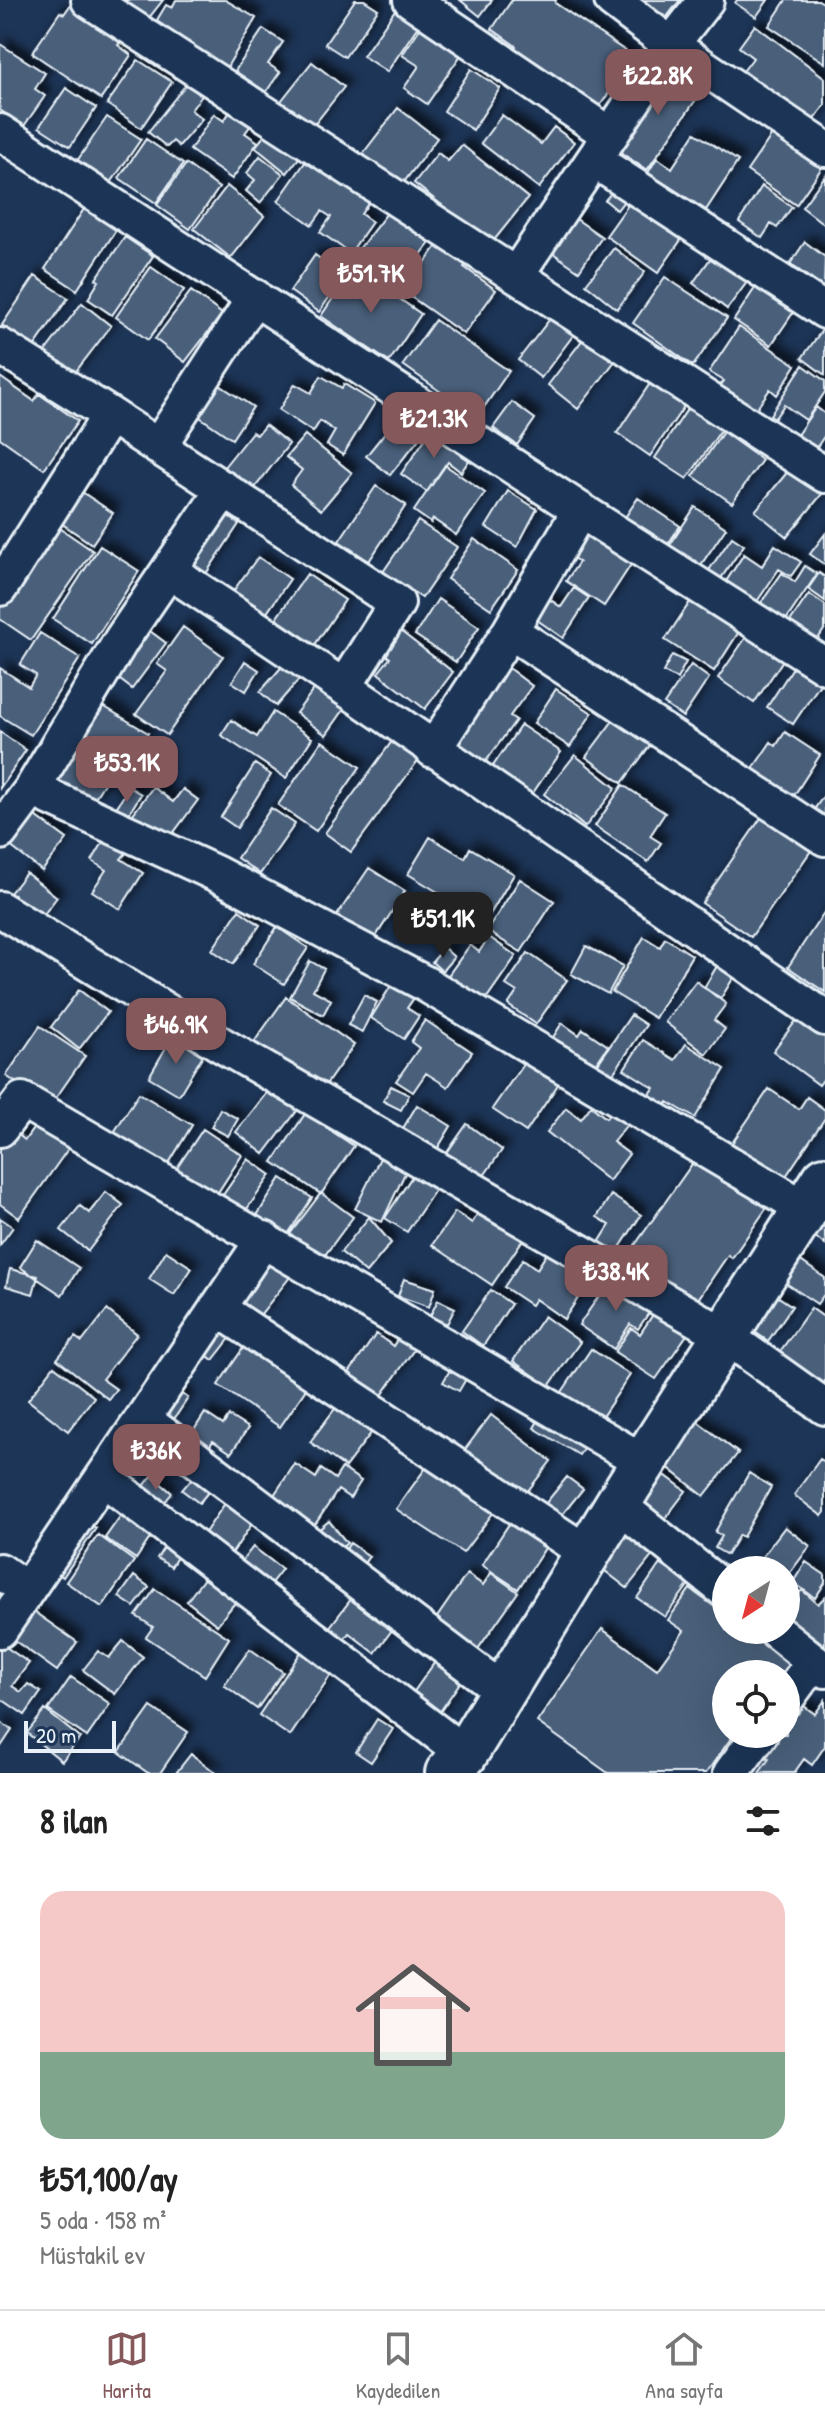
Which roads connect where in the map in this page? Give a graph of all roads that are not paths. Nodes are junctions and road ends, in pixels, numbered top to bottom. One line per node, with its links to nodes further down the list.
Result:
1 (89, 0): 9 (street)
2 (411, 0): 7 (street)
3 (612, 0): 5 (street)
4 (706, 0): 5 (street)
5 (671, 45): 7 (street); 8 (street)
6 (0, 132): 10 (street)
7 (602, 148): 9 (street); 11 (street)
8 (825, 149)
9 (516, 275): 15 (street)
10 (255, 297): 14 (street); 17 (street)
11 (825, 311)
12 (0, 346): 13 (street)
13 (110, 415): 14 (street); 19 (street)
14 (158, 447): 16 (street)
15 (825, 475)
16 (224, 489): 18 (street); 22 (street)
17 (580, 510): 20 (street); 21 (street)
18 (169, 571): 22 (street); 24 (street)
19 (0, 588)
20 (510, 631): 23 (street); 26 (street)
21 (825, 666)
22 (345, 685): 23 (street)
23 (433, 750): 28 (street)
24 (32, 789): 25 (street); 30 (street)
25 (0, 832)
26 (825, 838)
27 (0, 909): 33 (street)
28 (825, 1018)
29 (0, 1129): 31 (street)
30 (815, 1194): 33 (main road)
31 (264, 1239): 32 (street); 36 (street)
32 (217, 1308): 35 (street); 39 (street)
33 (724, 1335): 34 (street); 36 (main road)
34 (825, 1407)
35 (143, 1419): 37 (street); 46 (street)
36 (644, 1462): 38 (main road)
37 (103, 1478): 41 (street); 48 (street)
38 (617, 1504): 39 (main road); 40 (street)
39 (587, 1553): 46 (main road)
40 (712, 1580)
41 (14, 1581): 42 (street)
42 (0, 1630)
43 (792, 1644): 44 (street)
44 (820, 1666): 45 (street)
45 (800, 1685)
46 (503, 1691): 48 (main road)
47 (750, 1748): 49 (street)
48 (456, 1764)
49 (731, 1773)

